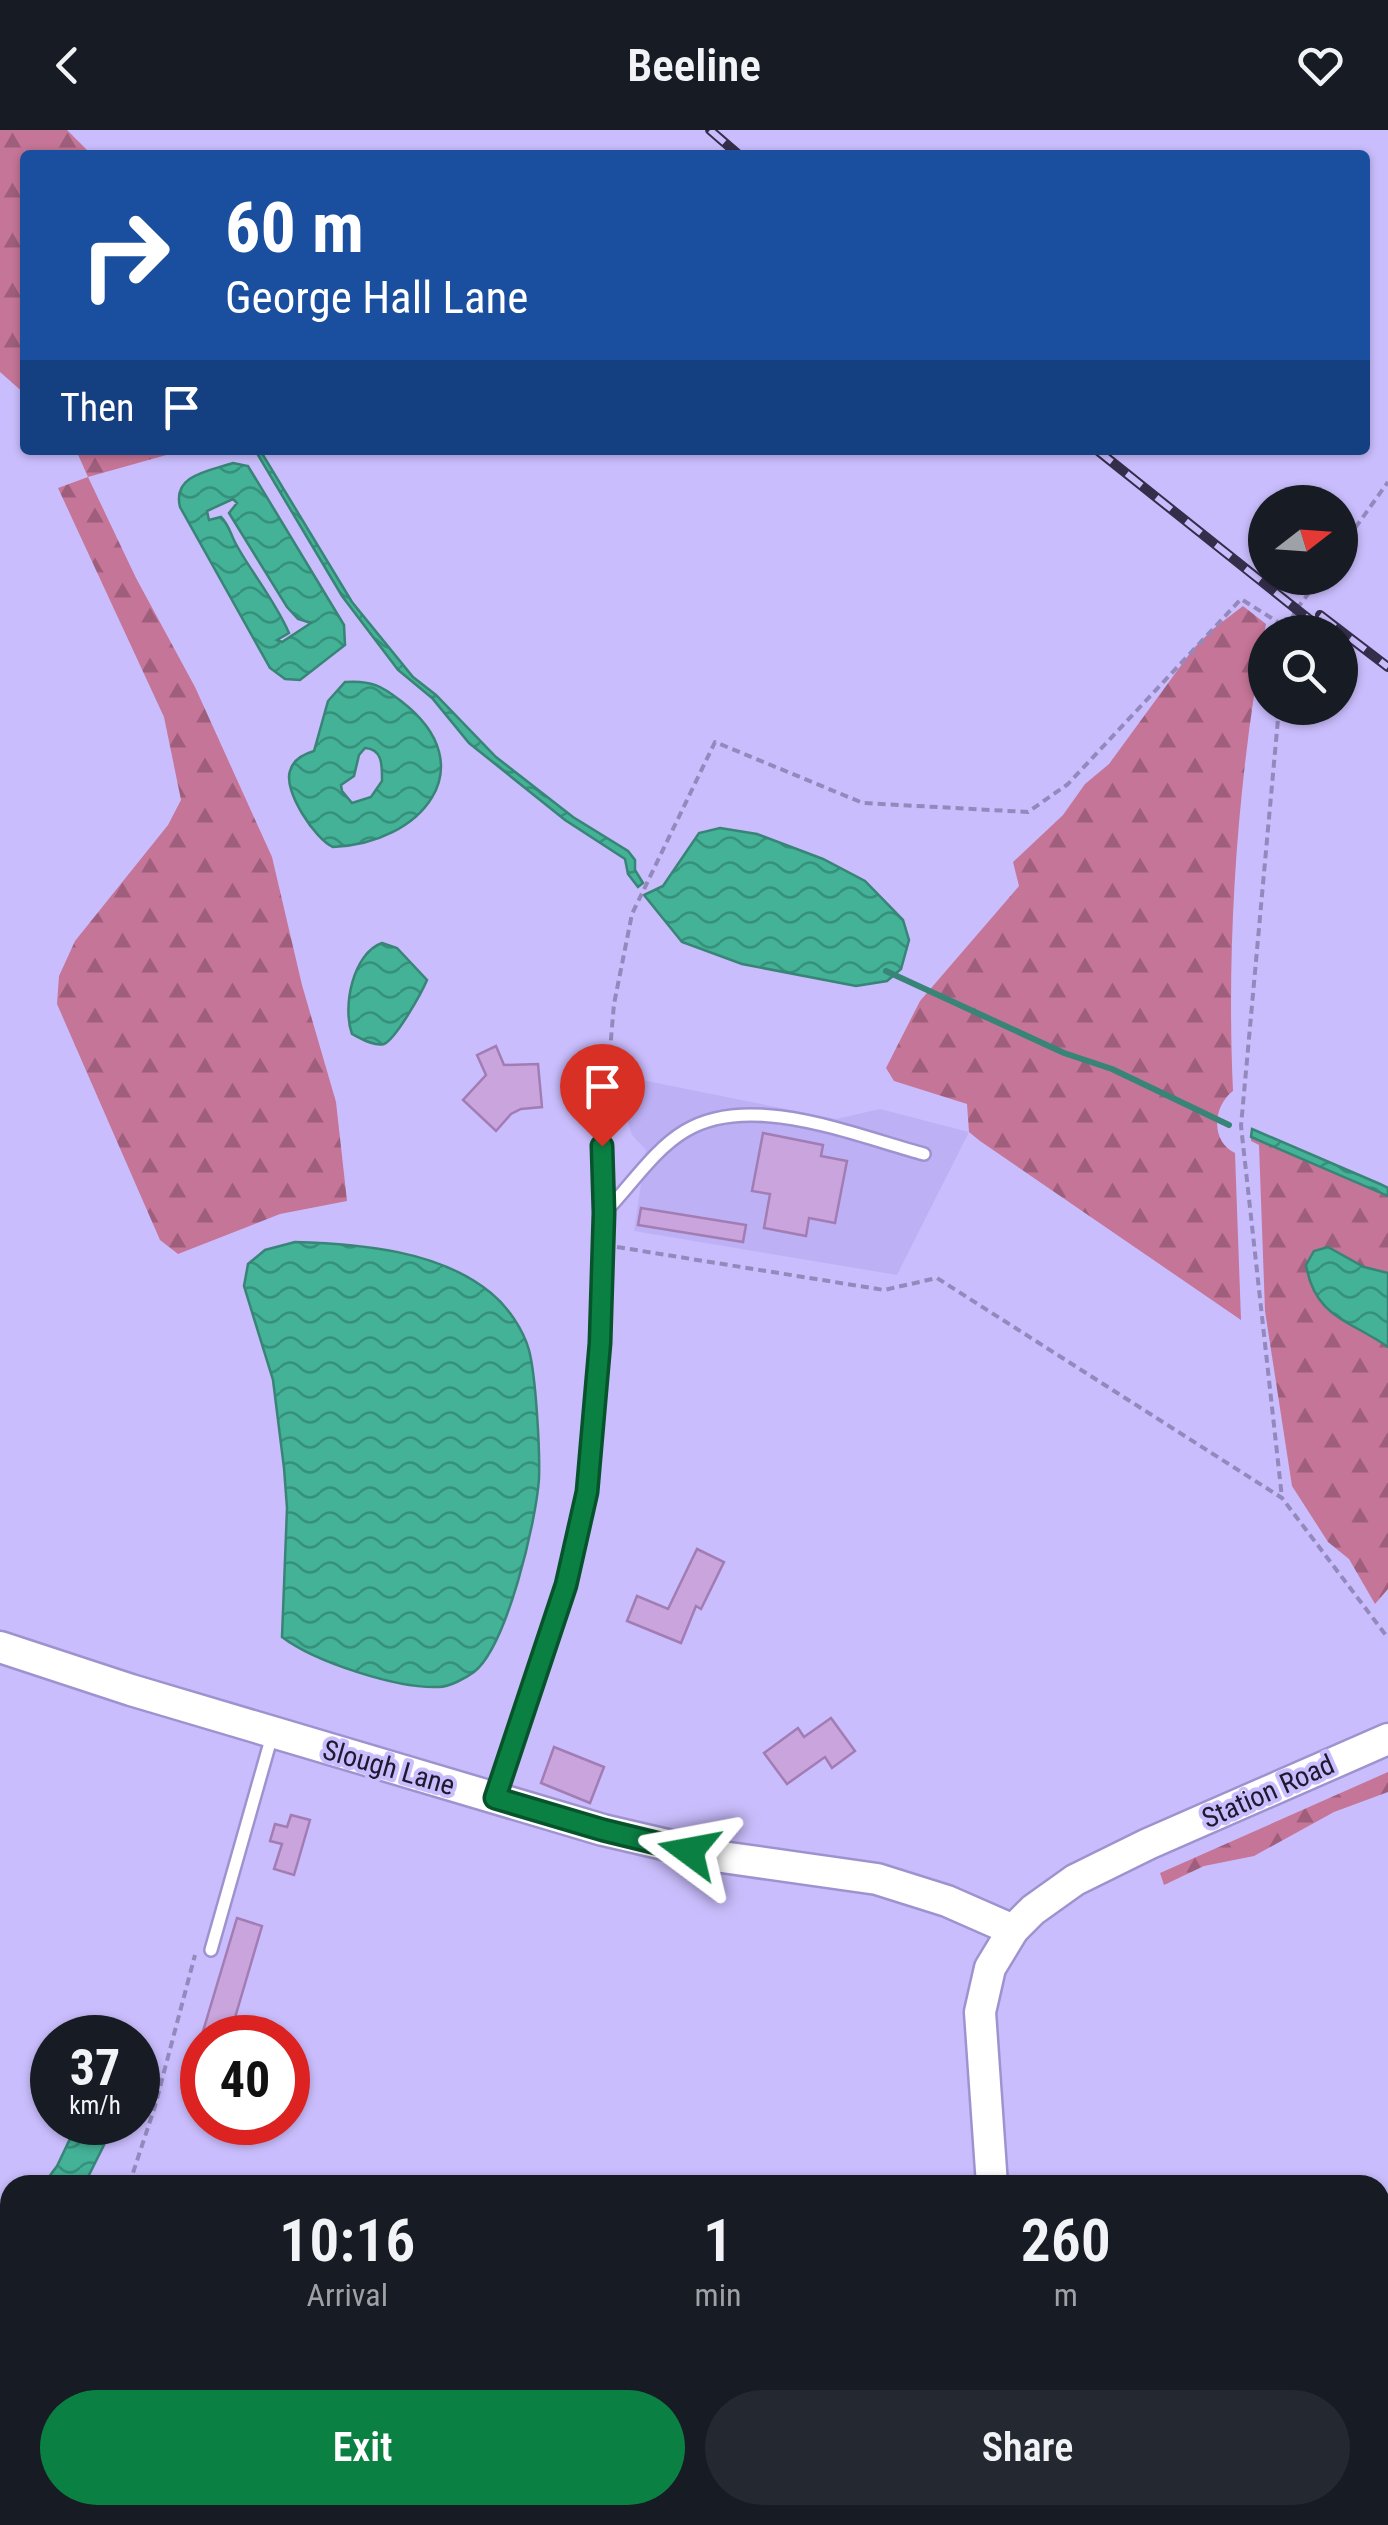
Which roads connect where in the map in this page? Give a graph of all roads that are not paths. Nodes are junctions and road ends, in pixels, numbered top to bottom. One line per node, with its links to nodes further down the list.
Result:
1 (602, 1146): 3 (lane)
2 (924, 1154): 3 (lane)
3 (604, 1213): 7 (lane)
4 (0, 1647): 5 (street, Slough Lane)
5 (273, 1732): 7 (street, Slough Lane); 9 (lane)
6 (1388, 1739): 8 (street, Station Road)
7 (495, 1798): 8 (street, Slough Lane)
8 (1013, 1930): 10 (street, Station Road)
9 (211, 1950)
10 (991, 2175)

